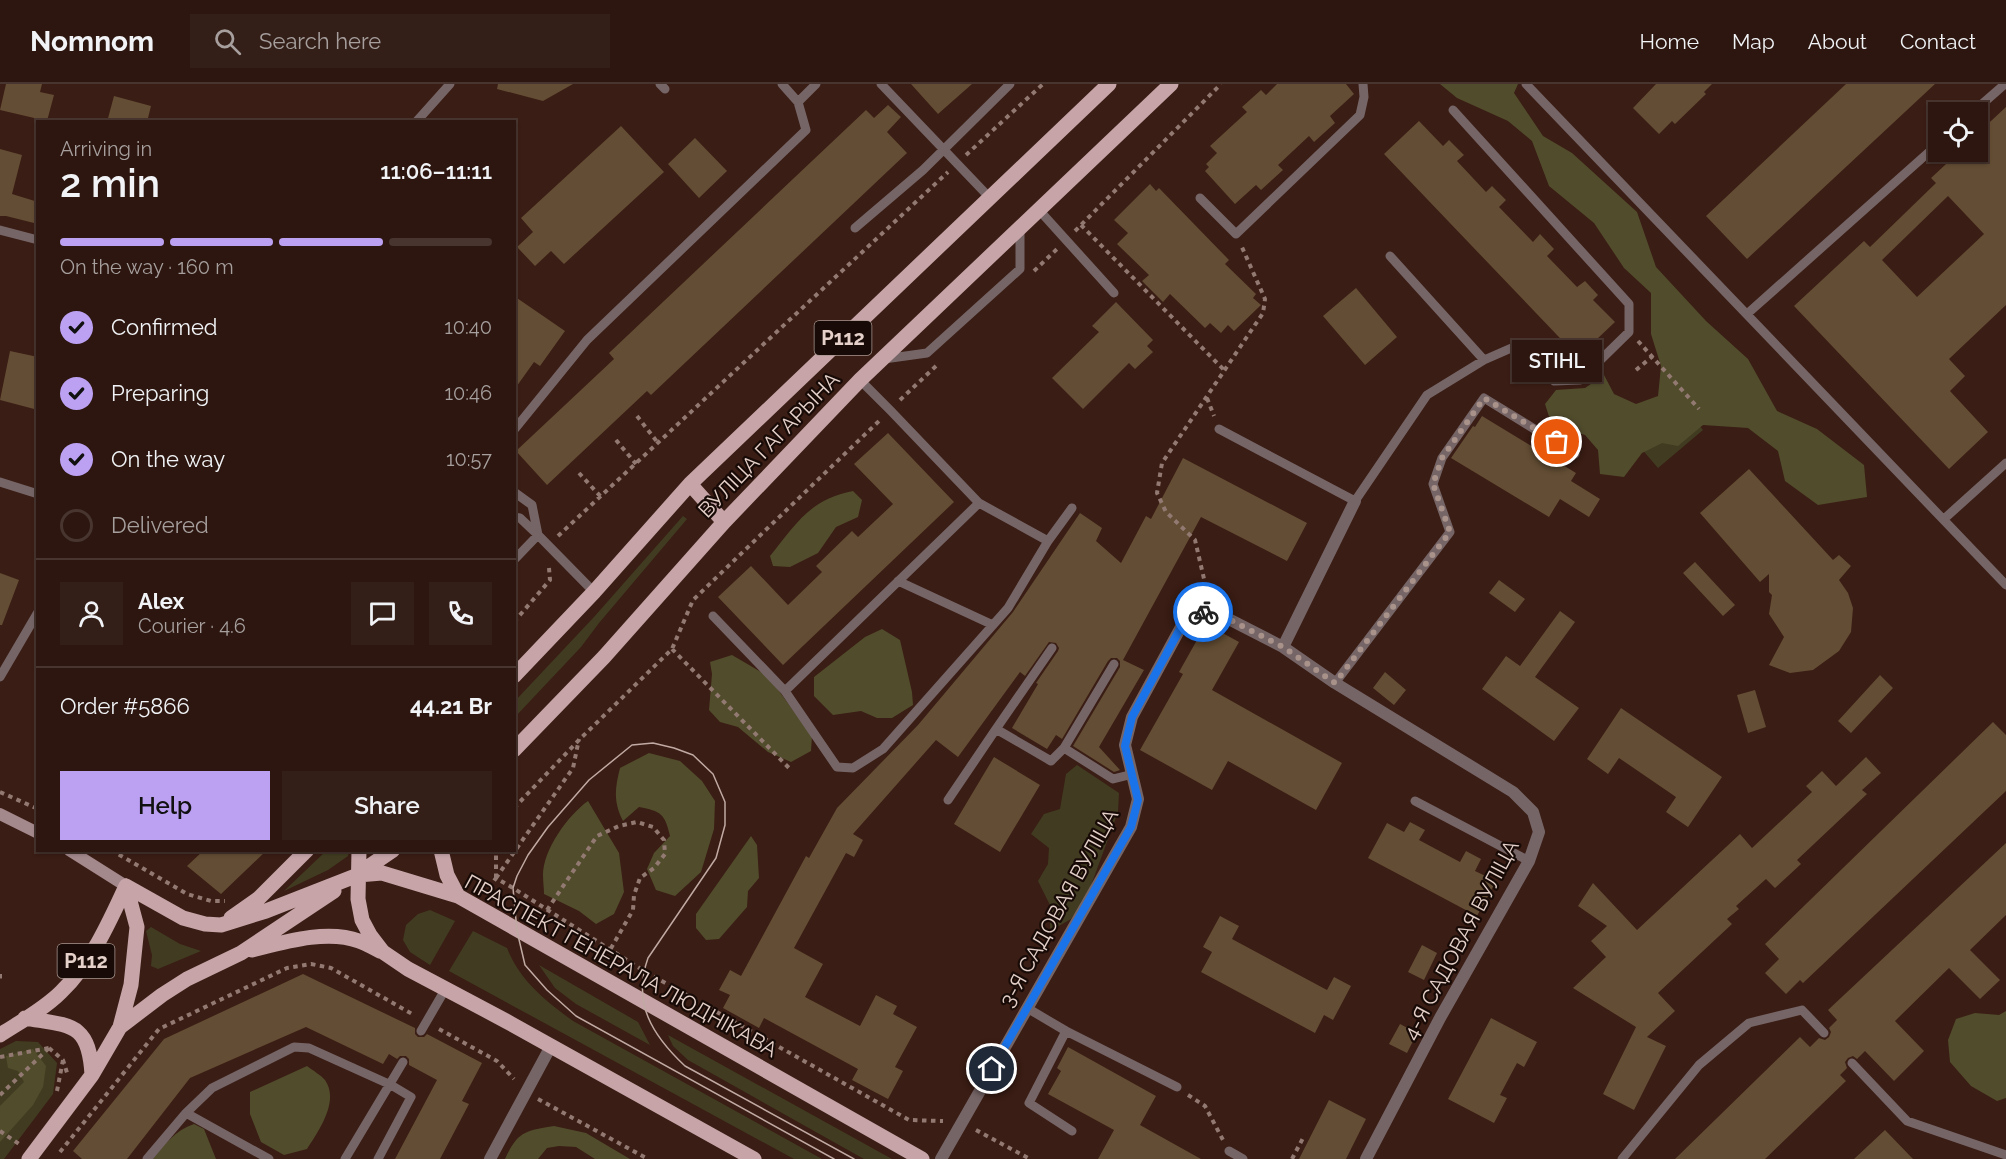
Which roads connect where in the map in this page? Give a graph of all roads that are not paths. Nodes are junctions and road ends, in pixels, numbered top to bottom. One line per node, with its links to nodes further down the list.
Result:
1 (782, 84): 11 (lane)
2 (816, 84): 11 (lane)
3 (881, 84): 15 (lane)
4 (1010, 84): 15 (lane)
5 (1109, 84): 17 (main road, ВУЛІЦА ГАГАРЫНА / Р112)
6 (1171, 84): 19 (main road, ВУЛІЦА ГАГАРЫНА / Р112)
7 (1363, 84): 18 (lane)
8 (1526, 84): 26 (lane)
9 (2005, 84): 12 (lane)
10 (444, 86): 14 (lane)
11 (798, 102): 30 (lane)
12 (1984, 102)
13 (1453, 110): 28 (lane)
14 (418, 120)
15 (943, 150): 17 (lane); 20 (lane)
16 (1928, 153): 26 (lane)
17 (990, 198): 35 (main road, ВУЛІЦА ГАГАРЫНА / Р112)
18 (1200, 198)
19 (1039, 210): 21 (main road, ВУЛІЦА ГАГАРЫНА / Р112); 25 (lane)
20 (855, 228)
21 (1020, 228): 27 (main road, ВУЛІЦА ГАГАРЫНА / Р112); 27 (lane)
22 (0, 230): 23 (lane)
23 (36, 239)
24 (1390, 255): 28 (lane)
25 (1114, 293)
26 (1747, 314): 42 (lane)
27 (882, 359): 29 (main road, ВУЛІЦА ГАГАРЫНА / Р112)
28 (1484, 360): 38 (lane)
29 (860, 380): 39 (lane); 43 (main road, ВУЛІЦА ГАГАРЫНА / Р112)
30 (516, 428)
31 (1219, 429): 38 (lane)
32 (1575, 454): 60 (lane)
33 (2006, 463): 42 (lane)
34 (0, 482): 36 (lane)
35 (690, 484): 43 (main road); 49 (main road, ВУЛІЦА ГАГАРЫНА / Р112)
36 (36, 493)
37 (516, 494): 44 (lane)
38 (1355, 501): 54 (street)
39 (979, 503): 45 (lane); 47 (lane)
40 (1072, 508): 45 (lane)
41 (516, 517): 44 (lane)
42 (1944, 519): 48 (lane)
43 (724, 522): 63 (main road, ВУЛІЦА ГАГАРЫНА / Р112)
44 (538, 535): 46 (lane); 49 (lane)
45 (1048, 541): 53 (lane)
46 (516, 558)
47 (898, 581): 53 (lane); 61 (lane)
48 (2006, 585)
49 (594, 592): 52 (main road, ВУЛІЦА ГАГАРЫНА / Р112)
50 (36, 615): 59 (lane)
51 (713, 616): 61 (lane)
52 (563, 624): 56 (main road, ВУЛІЦА ГАГАРЫНА / Р112); 58 (main road, ВУЛІЦА ГАГАРЫНА)
53 (993, 625): 61 (lane)
54 (1283, 647): 60 (street, 4-Я САДОВАЯ ВУЛІЦА); 65 (street, 3-Я САДОВАЯ ВУЛІЦА)
55 (1052, 648): 62 (lane)
56 (516, 663)
57 (1114, 664): 64 (lane)
58 (516, 674)
59 (0, 677)
60 (1335, 683): 75 (street, 4-Я САДОВАЯ ВУЛІЦА)
61 (785, 691)
62 (996, 729): 64 (lane); 66 (lane)
63 (516, 748)
64 (1064, 748): 65 (lane)
65 (1133, 774): 83 (street, 3-Я САДОВАЯ ВУЛІЦА)
66 (948, 800)
67 (1415, 801): 75 (lane)
68 (0, 813): 69 (main road)
69 (36, 832)
70 (72, 852): 77 (main road)
71 (305, 852): 79 (main road)
72 (359, 852): 76 (main road)
73 (390, 852): 76 (main road)
74 (442, 852): 78 (main road)
75 (1529, 861): 111 (street, 4-Я САДОВАЯ ВУЛІЦА)
76 (358, 875): 78 (main road, ПРАСПЕКТ ГЕНЕРАЛА ЛЮДНІКАВА); 79 (main road); 80 (main road); 81 (main road)
77 (126, 886): 79 (main road); 84 (main road, Р112); 85 (main road)
78 (458, 896): 108 (main road, ПРАСПЕКТ ГЕНЕРАЛА ЛЮДНІКАВА)
79 (221, 925)
80 (383, 952): 81 (main road); 82 (main road)
81 (241, 953): 85 (main road)
82 (446, 988): 87 (lane); 91 (main road)
83 (1027, 1008): 88 (lane); 109 (street, 3-Я САДОВАЯ ВУЛІЦА)
84 (26, 1018): 86 (main road, Р112); 90 (main road); 94 (main road)
85 (120, 1027): 94 (main road)
86 (0, 1028)
87 (421, 1031)
88 (1066, 1031): 96 (lane); 98 (lane)
89 (1824, 1033): 112 (lane)
90 (0, 1035)
91 (551, 1046): 106 (street); 107 (main road)
92 (404, 1062): 95 (lane)
93 (1852, 1063): 101 (lane)
94 (92, 1075): 100 (main road)
95 (391, 1085): 97 (lane); 104 (lane); 105 (lane)
96 (1177, 1087)
97 (186, 1113): 102 (lane); 103 (lane)
98 (1072, 1131)
99 (1229, 1151): 110 (lane)
100 (31, 1154)
101 (2006, 1155)
102 (147, 1159)
103 (269, 1159)
104 (345, 1159)
105 (378, 1159)
106 (490, 1159)
107 (754, 1159)
108 (922, 1159)
109 (941, 1159)
110 (1243, 1159)
111 (1366, 1159)
112 (1622, 1159)

